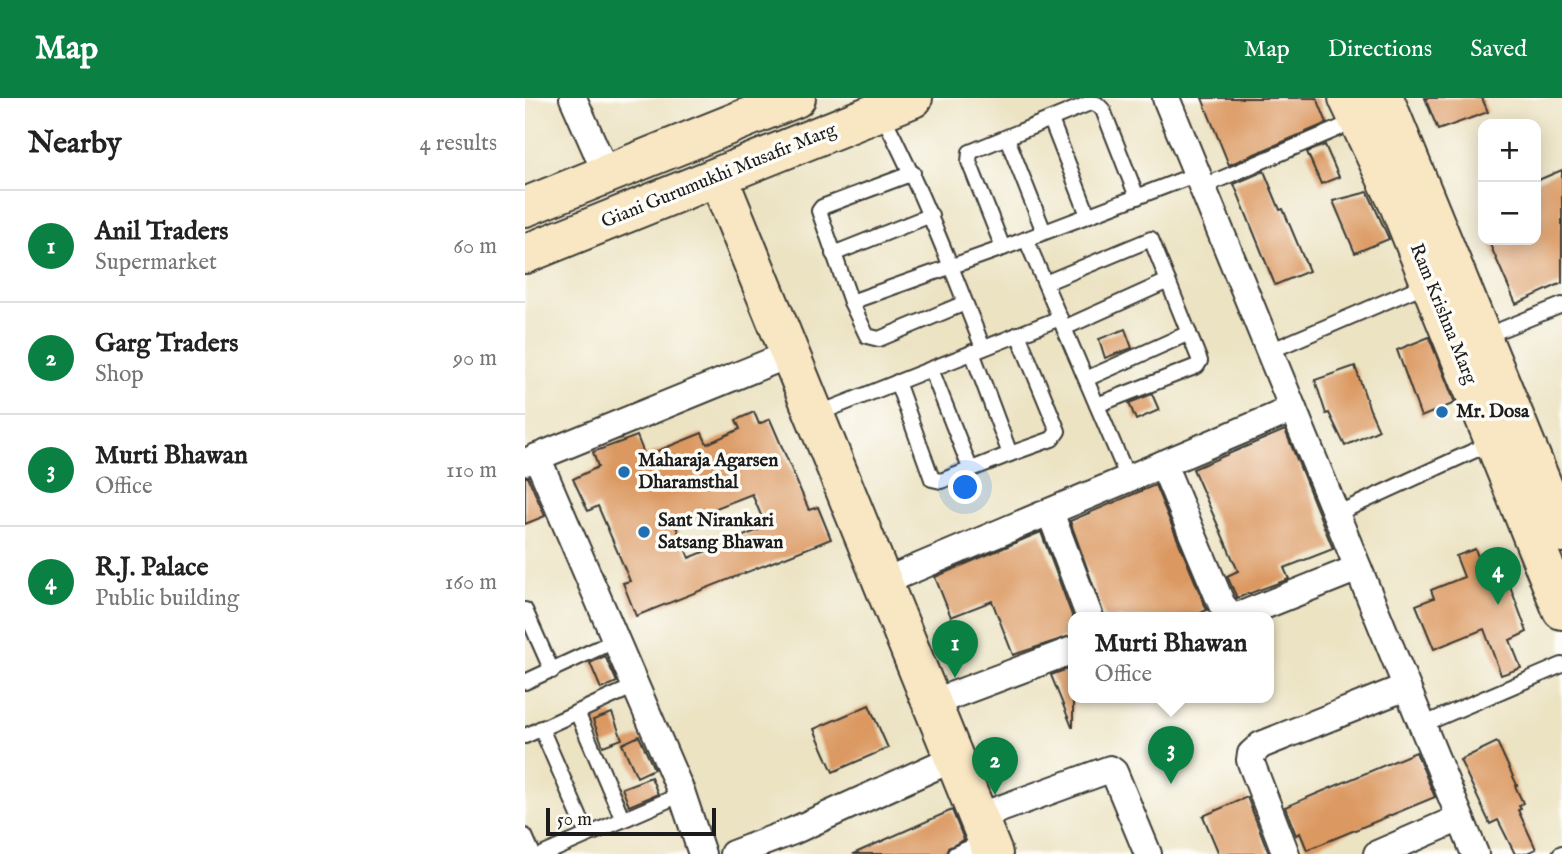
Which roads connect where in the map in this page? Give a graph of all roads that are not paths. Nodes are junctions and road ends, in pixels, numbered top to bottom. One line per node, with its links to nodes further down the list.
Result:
1 (573, 98): 9 (street)
2 (796, 98): 9 (street)
3 (1166, 98): 11 (street)
4 (897, 105): 8 (lane); 10 (street, Giani Gurumukhi Musafir Marg)
5 (1364, 105): 11 (lane); 23 (street, Ram Krishna Marg); 31 (street, Ram Krishna Marg)
6 (1051, 120): 7 (lane); 12 (lane); 15 (lane)
7 (1007, 138): 16 (lane); 18 (lane)
8 (913, 173): 14 (lane); 20 (lane)
9 (607, 175): 13 (street)
10 (718, 177): 19 (street, Giani Gurumukhi Musafir Marg); 34 (street)
11 (1200, 180): 12 (lane); 33 (street)
12 (1137, 197): 15 (lane)
13 (525, 207)
14 (931, 215): 20 (lane); 21 (lane)
15 (1089, 215): 16 (lane)
16 (1044, 232): 17 (lane)
17 (1026, 239): 18 (lane); 24 (lane)
18 (1003, 248): 21 (lane)
19 (525, 254)
20 (833, 254): 25 (lane)
21 (951, 266): 25 (lane); 26 (lane)
22 (1168, 281): 24 (lane); 28 (lane); 29 (lane)
23 (1430, 282): 33 (lane); 41 (street, Ram Krishna Marg)
24 (1045, 283): 28 (lane)
25 (851, 302): 26 (lane)
26 (965, 303): 32 (lane)
27 (1562, 305): 31 (lane)
28 (1062, 323): 30 (lane); 36 (lane)
29 (1189, 333): 36 (lane); 38 (lane)
30 (1018, 334): 32 (lane); 42 (lane)
31 (1483, 337): 47 (street, Ram Krishna Marg)
32 (977, 350): 35 (lane); 42 (lane)
33 (1269, 351): 39 (street)
34 (790, 354): 40 (street); 43 (street)
35 (931, 369): 37 (lane); 45 (lane)
36 (1086, 379): 38 (lane)
37 (897, 382): 40 (lane); 45 (lane)
38 (1097, 405): 46 (lane)
39 (1293, 409): 44 (street); 49 (street)
40 (815, 415): 52 (street)
41 (1494, 442): 49 (lane); 53 (street, Ram Krishna Marg)
42 (1010, 454): 45 (lane)
43 (531, 459): 58 (street)
44 (1163, 464): 46 (street); 55 (street)
45 (970, 468)
46 (1128, 478): 48 (street)
47 (1554, 489): 50 (street, Ram Krishna Marg)
48 (1050, 512): 52 (street); 54 (street)
49 (1336, 514): 51 (street)
50 (1562, 533)
51 (1358, 568): 56 (street); 64 (street)
52 (883, 582): 65 (street)
53 (1562, 610)
54 (1088, 612)
55 (1228, 612)
56 (1248, 612)
57 (527, 619): 61 (lane)
58 (616, 640): 61 (lane); 63 (street)
59 (1068, 652): 65 (street)
60 (1562, 665): 67 (lane)
61 (552, 671): 62 (lane)
62 (525, 682)
63 (635, 686): 66 (lane); 71 (street)
64 (1406, 687): 67 (street); 83 (street)
65 (932, 702): 70 (street)
66 (577, 712): 68 (lane); 73 (lane)
67 (1422, 725): 72 (street)
68 (541, 729): 69 (lane); 74 (lane)
69 (525, 736)
70 (954, 758): 76 (street); 77 (street)
71 (682, 794): 73 (lane); 80 (street)
72 (1460, 818): 84 (street); 85 (street)
73 (623, 820): 74 (lane)
74 (587, 834): 79 (lane)
75 (525, 836): 78 (lane)
76 (797, 842): 81 (street)
77 (979, 842): 82 (street)
78 (533, 854)
79 (544, 854)
80 (702, 854)
81 (733, 854)
82 (1148, 854)
83 (1286, 854)
84 (1377, 854)
85 (1475, 854)

